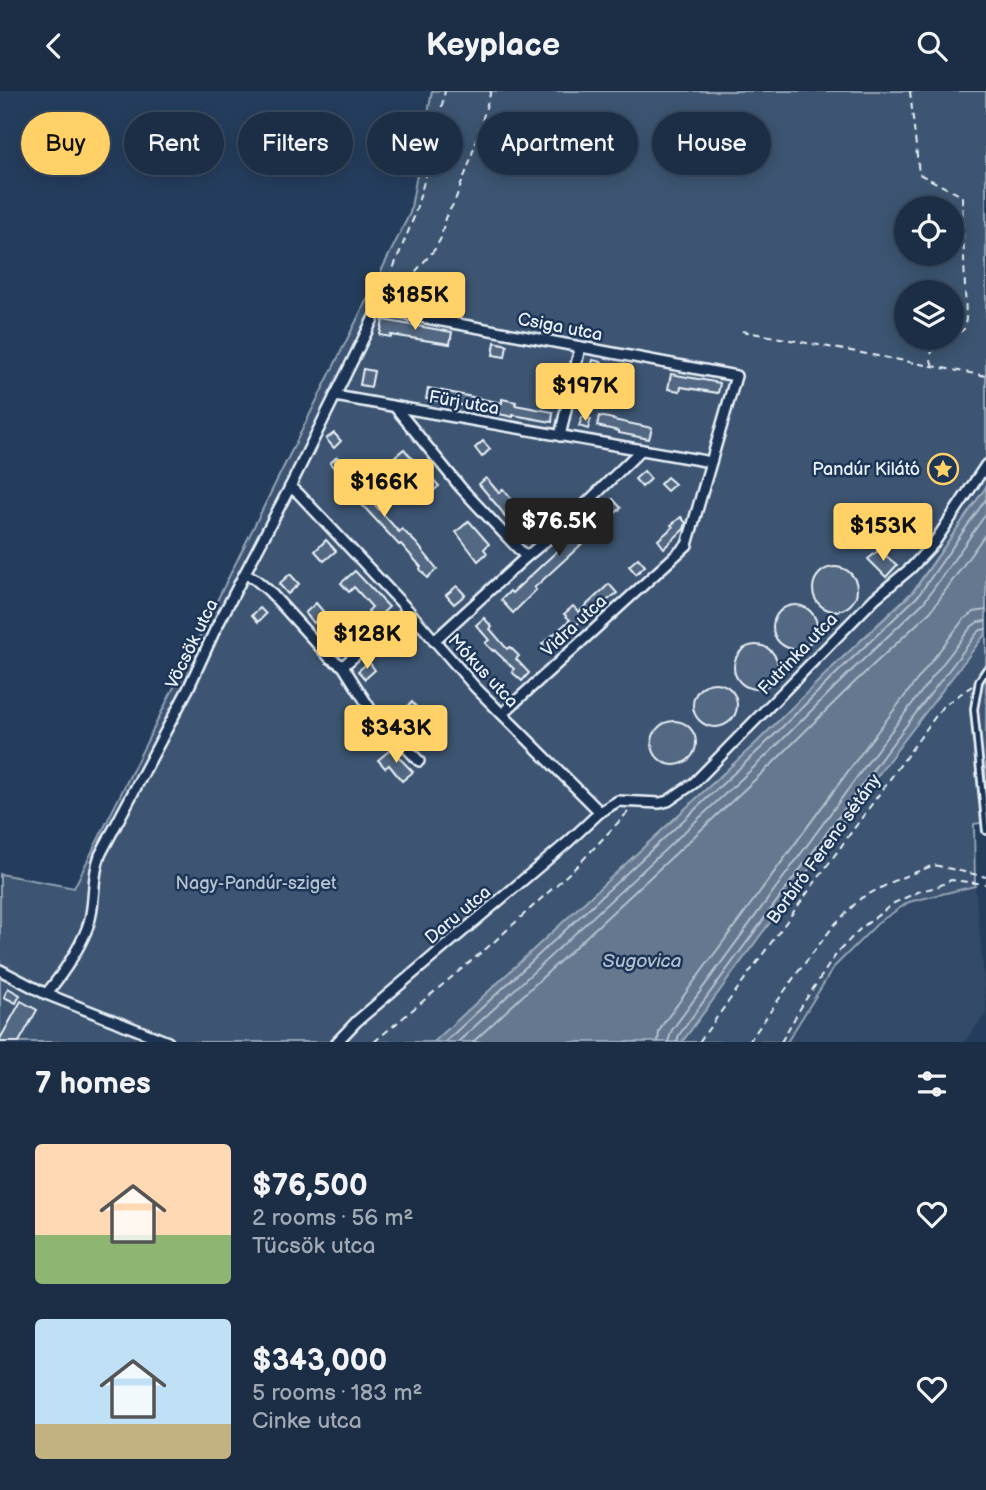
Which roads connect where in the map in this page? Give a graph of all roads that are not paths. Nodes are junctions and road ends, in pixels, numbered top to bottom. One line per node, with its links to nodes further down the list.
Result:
1 (378, 309): 2 (street, Csiga utca); 4 (street, Vöcsök utca)
2 (580, 347): 3 (street, Csiga utca); 6 (street)
3 (736, 376): 8 (street, Vidra utca)
4 (335, 396): 5 (street, Fürj utca); 10 (street, Vöcsök utca)
5 (395, 407): 6 (street, Fürj utca); 11 (street)
6 (560, 436): 7 (street, Fürj utca)
7 (641, 450): 8 (street, Fürj utca); 11 (street)
8 (711, 462): 17 (street, Vidra utca)
9 (986, 465): 19 (street, Futrinka utca)
10 (290, 487): 12 (street, Vöcsök utca); 13 (street, Mókus utca)
11 (526, 557): 14 (street)
12 (245, 574): 15 (street); 22 (street, Vöcsök utca)
13 (408, 610): 14 (street, Mókus utca); 15 (street)
14 (434, 641): 17 (street, Mókus utca)
15 (343, 666): 18 (street)
16 (986, 670): 20 (lane)
17 (502, 715): 19 (street, Mókus utca)
18 (419, 761)
19 (600, 812): 24 (street, Daru utca)
20 (986, 831)
21 (0, 971): 22 (street)
22 (46, 994): 23 (street)
23 (168, 1042)
24 (337, 1042)

